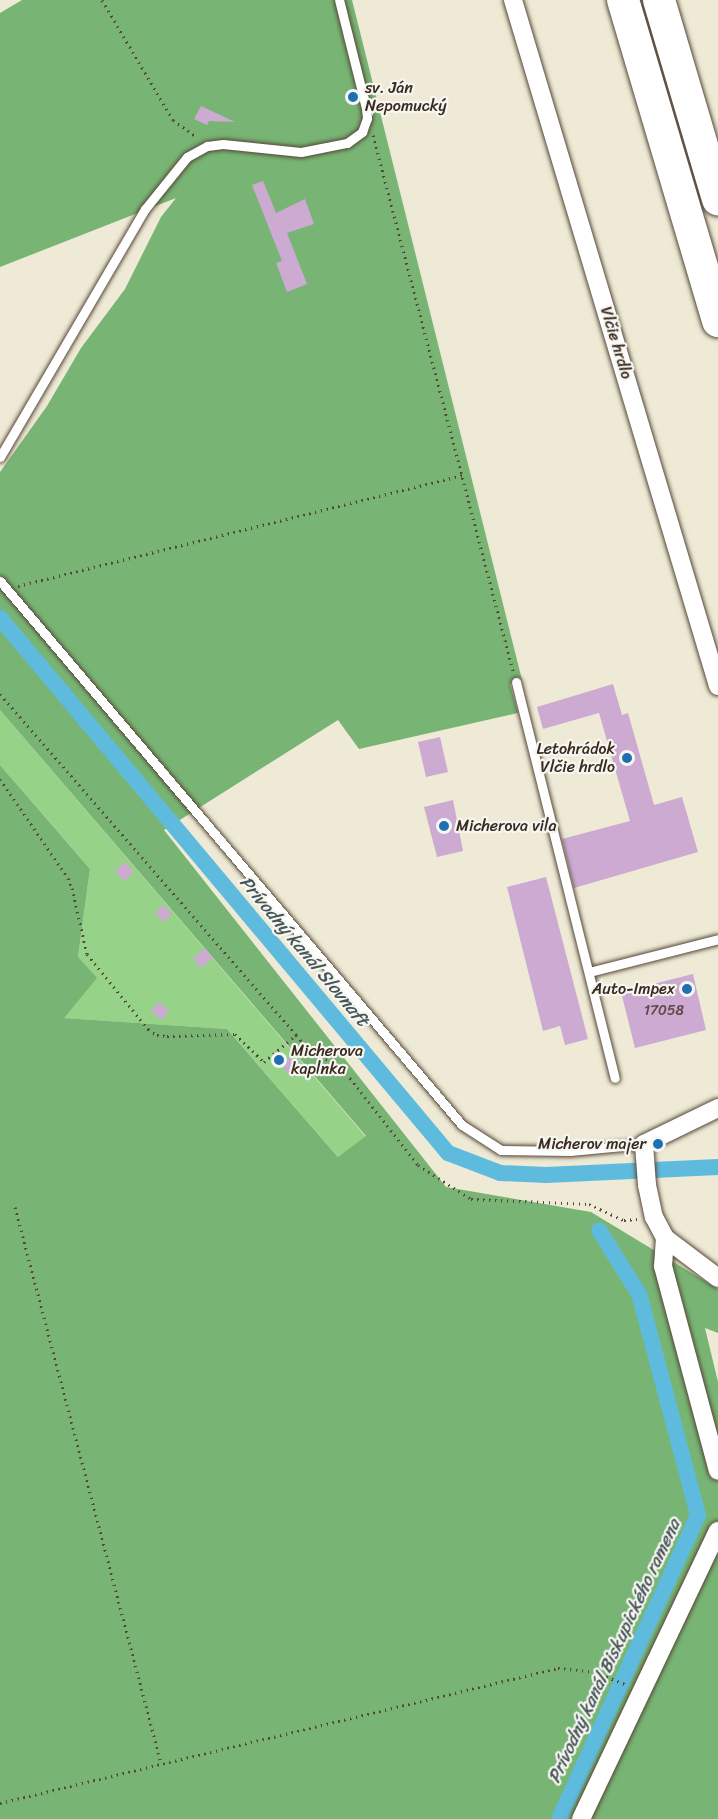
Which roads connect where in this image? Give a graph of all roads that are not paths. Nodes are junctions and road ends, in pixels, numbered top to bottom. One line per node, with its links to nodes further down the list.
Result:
1 (339, 0): 7 (lane)
2 (513, 0): 10 (street, Vlčie hrdlo)
3 (623, 0): 6 (highway)
4 (659, 0): 5 (highway)
5 (718, 199)
6 (718, 321)
7 (0, 457)
8 (0, 581): 15 (lane)
9 (516, 682): 12 (lane)
10 (718, 686)
11 (718, 939): 12 (lane)
12 (589, 972): 13 (lane)
13 (615, 1078)
14 (718, 1108): 15 (street)
15 (644, 1150): 16 (street)
16 (665, 1238): 17 (street); 18 (street)
17 (718, 1278)
18 (718, 1471)
19 (718, 1531): 20 (street)
20 (581, 1819)

